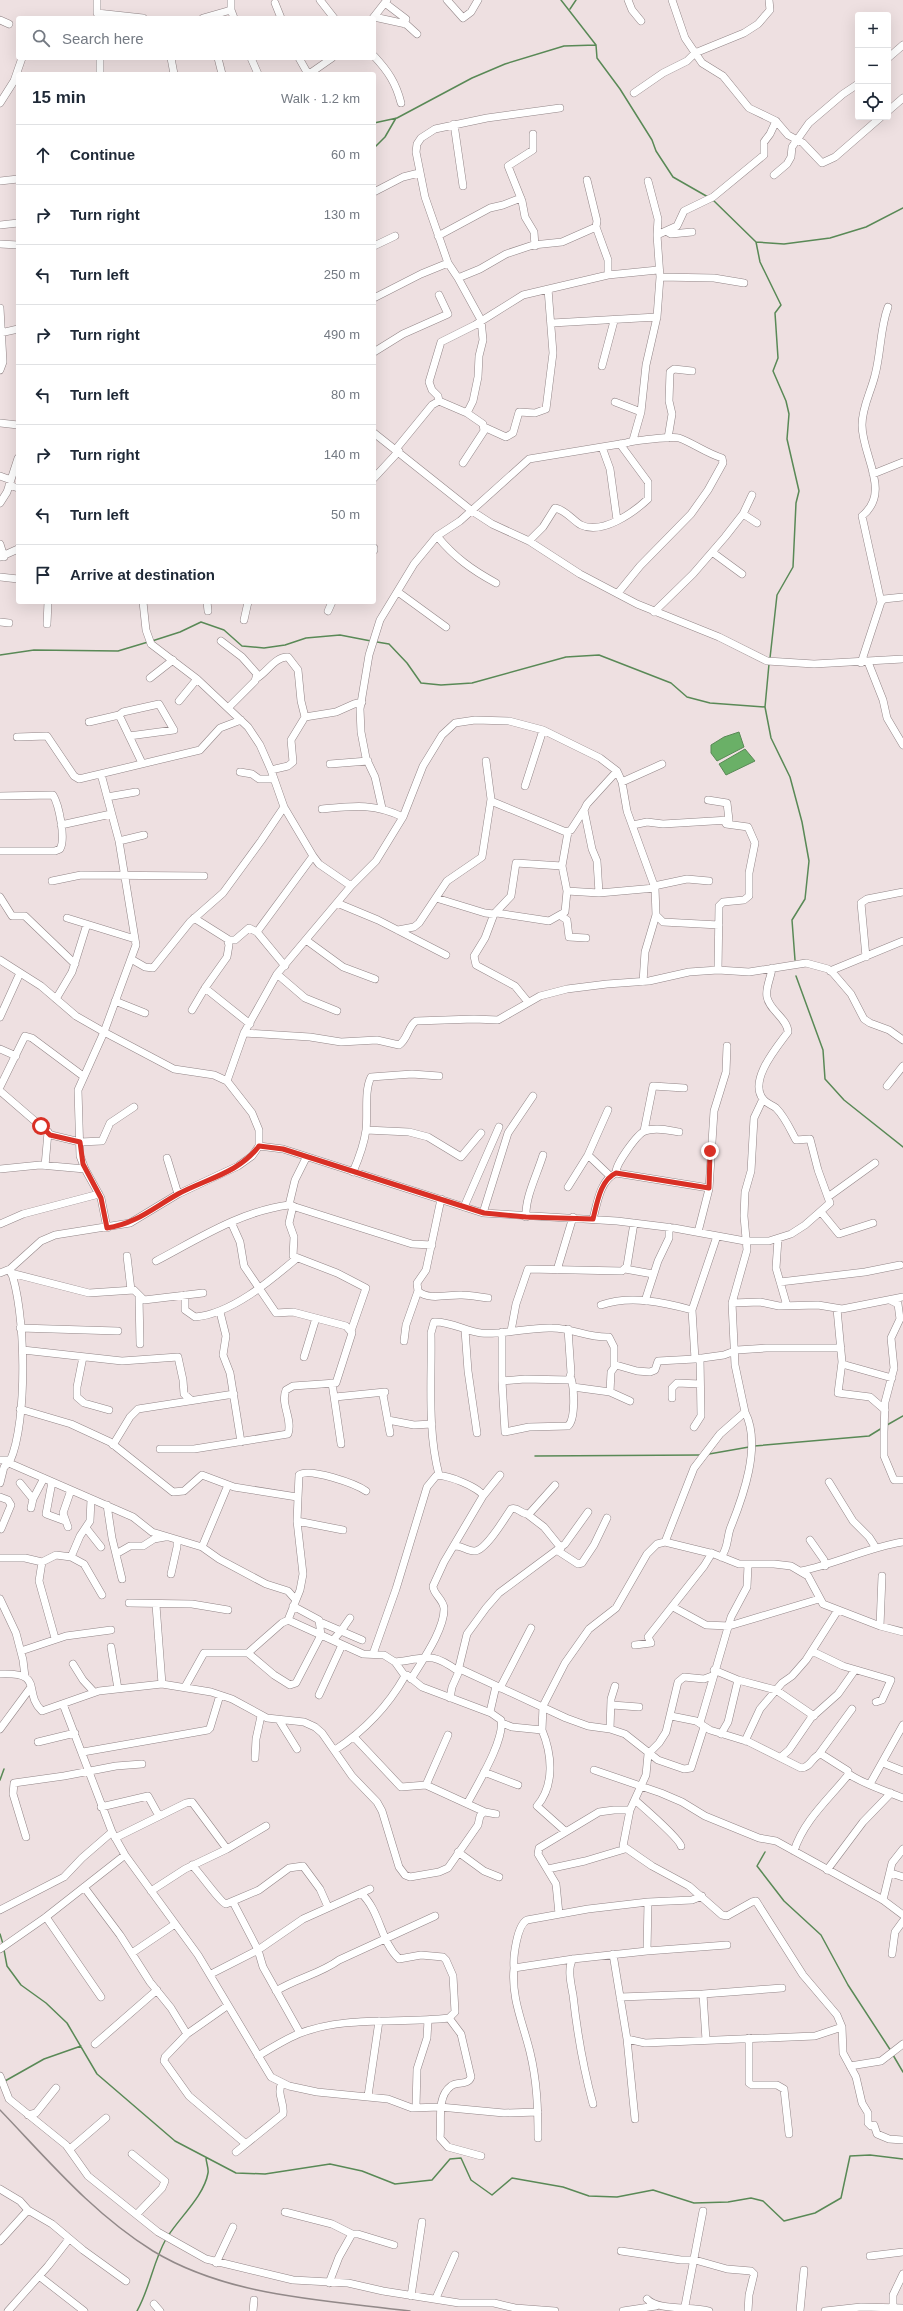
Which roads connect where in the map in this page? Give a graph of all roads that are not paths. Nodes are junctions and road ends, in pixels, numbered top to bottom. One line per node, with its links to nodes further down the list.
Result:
1 (97, 0): 12 (street)
2 (231, 0): 11 (street)
3 (320, 0): 16 (street)
4 (447, 0): 5 (street)
5 (478, 0)
6 (628, 0): 20 (street)
7 (672, 0): 25 (street)
8 (769, 0): 25 (street)
9 (386, 2): 17 (street); 22 (street)
10 (275, 3): 15 (street)
11 (231, 10): 13 (street); 14 (street)
12 (97, 16)
13 (212, 16)
14 (233, 16)
15 (280, 16)
16 (332, 16)
17 (376, 16)
18 (376, 18): 22 (street)
19 (0, 20): 21 (street)
20 (641, 21)
21 (9, 24)
22 (404, 24): 23 (street)
23 (417, 34)
24 (903, 45): 26 (street)
25 (695, 53): 44 (street); 51 (street)
26 (891, 55)
27 (376, 58): 47 (street)
28 (21, 60): 35 (street)
29 (100, 60): 36 (street)
30 (171, 60): 37 (street)
31 (218, 60): 38 (street)
32 (252, 60): 39 (street)
33 (301, 60): 40 (street)
34 (329, 60): 41 (street)
35 (17, 72)
36 (100, 72)
37 (174, 72)
38 (222, 72)
39 (257, 72)
40 (307, 72)
41 (311, 72)
42 (16, 75): 46 (street)
43 (855, 86): 54 (street)
44 (634, 93)
45 (903, 98): 49 (street)
46 (0, 103)
47 (401, 103)
48 (560, 108): 52 (street)
49 (891, 108)
50 (877, 120): 54 (street)
51 (776, 121): 54 (street); 67 (street)
52 (454, 124): 55 (street); 61 (street)
53 (533, 134): 63 (street)
54 (799, 139): 56 (street)
55 (419, 173): 62 (street); 71 (street)
56 (774, 175)
57 (16, 179): 58 (street)
58 (0, 180)
59 (587, 180): 66 (street)
60 (648, 181): 69 (street)
61 (462, 186)
62 (376, 191)
63 (521, 198): 71 (street); 75 (street)
64 (16, 223): 65 (street)
65 (0, 225)
66 (596, 227): 75 (street); 78 (street)
67 (666, 231): 68 (street); 69 (street)
68 (692, 232)
69 (657, 235): 77 (street)
70 (395, 236): 74 (street)
71 (438, 236): 76 (street)
72 (0, 244): 73 (street)
73 (16, 245)
74 (376, 245)
75 (535, 246): 79 (street)
76 (448, 263): 79 (street); 83 (street)
77 (659, 274): 78 (street); 80 (street); 86 (street)
78 (608, 275): 81 (street)
79 (458, 278): 87 (street)
80 (744, 283)
81 (548, 289): 87 (street); 89 (street)
82 (439, 295): 92 (street)
83 (376, 297)
84 (888, 307): 112 (street)
85 (0, 308): 91 (street)
86 (657, 317): 88 (street); 98 (street)
87 (481, 320): 96 (street); 99 (street)
88 (614, 321): 89 (street); 93 (street)
89 (552, 323): 102 (street)
90 (16, 329): 91 (street)
91 (1, 333): 94 (street)
92 (376, 351)
93 (602, 366)
94 (0, 370)
95 (692, 372): 104 (street)
96 (438, 401): 99 (street); 108 (street)
97 (615, 402): 98 (street)
98 (641, 412): 105 (street)
99 (467, 413): 102 (street)
100 (0, 423): 101 (street)
101 (16, 424)
102 (484, 427): 110 (street)
103 (376, 434): 108 (street)
104 (668, 438): 105 (street); 134 (street)
105 (633, 440): 106 (street)
106 (620, 444): 107 (street); 121 (street)
107 (602, 447): 119 (street); 121 (street)
108 (398, 450): 114 (street); 119 (street)
109 (903, 462): 112 (street)
110 (464, 463)
111 (16, 464): 115 (street)
112 (873, 474): 136 (street)
113 (0, 476): 115 (street)
114 (376, 476)
115 (10, 483): 116 (street); 118 (street)
116 (16, 487)
117 (752, 495): 120 (street)
118 (0, 503)
119 (472, 511): 123 (street); 124 (street)
120 (743, 514): 122 (street); 127 (street)
121 (617, 520): 124 (street)
122 (757, 523)
123 (437, 536): 132 (street); 133 (street)
124 (529, 541): 134 (street)
125 (0, 544): 128 (street)
126 (16, 550): 128 (street)
127 (712, 552): 129 (street); 144 (street)
128 (2, 557)
129 (742, 574)
130 (0, 576): 131 (street)
131 (16, 579)
132 (496, 583)
133 (398, 592): 149 (street); 158 (street)
134 (618, 593): 144 (street)
135 (903, 597): 136 (street)
136 (881, 602): 153 (street)
137 (48, 604): 148 (street)
138 (143, 604): 152 (street)
139 (207, 604): 142 (street)
140 (248, 604): 145 (street)
141 (331, 604): 143 (street)
142 (208, 611)
143 (328, 611)
144 (654, 612): 153 (street)
145 (244, 620)
146 (0, 622): 147 (street)
147 (9, 623)
148 (47, 624)
149 (446, 628)
150 (221, 642): 155 (street)
151 (903, 659): 153 (street)
152 (173, 660): 154 (street); 156 (street)
153 (864, 662): 167 (street)
154 (150, 678)
155 (257, 678): 159 (street); 161 (street)
156 (196, 679): 157 (street); 159 (street)
157 (179, 701)
158 (362, 702): 161 (street); 168 (street)
159 (229, 707): 162 (street)
160 (119, 716): 163 (street); 165 (street); 165 (street)
161 (305, 717): 173 (street)
162 (241, 720): 170 (street); 173 (street)
163 (89, 722)
164 (543, 730): 174 (street); 179 (street); 190 (street)
165 (129, 736): 170 (street)
166 (17, 737): 176 (street)
167 (903, 745)
168 (368, 761): 171 (street); 186 (street)
169 (486, 761): 184 (street)
170 (142, 763): 176 (street)
171 (330, 764)
172 (662, 764): 178 (street)
173 (271, 770): 177 (street)
174 (617, 771): 178 (street); 188 (street)
175 (240, 772): 177 (street)
176 (101, 774): 182 (street)
177 (274, 779): 185 (street)
178 (622, 782): 193 (street)
179 (525, 786)
180 (136, 792): 182 (street)
181 (0, 796): 192 (street)
182 (107, 798): 189 (street)
183 (708, 800): 191 (street)
184 (491, 801): 194 (street); 210 (street)
185 (284, 807): 198 (street); 216 (street)
186 (382, 808): 187 (street); 190 (street)
187 (322, 809)
188 (584, 810): 194 (street); 208 (street)
189 (111, 814): 192 (street); 196 (street)
190 (404, 817): 204 (street)
191 (725, 822): 193 (street); 218 (street)
192 (62, 825): 197 (street)
193 (633, 825): 205 (street)
194 (568, 832): 199 (street)
195 (144, 835): 196 (street)
196 (119, 840): 200 (street)
197 (0, 851)
198 (313, 856): 204 (street); 220 (street)
199 (562, 866): 206 (street); 212 (street)
200 (125, 875): 201 (street); 202 (street); 222 (street)
201 (204, 876)
202 (52, 881)
203 (710, 881): 205 (street)
204 (351, 886): 211 (street)
205 (654, 887): 208 (street); 213 (street)
206 (567, 891): 208 (street); 214 (street)
207 (903, 892): 227 (street)
208 (599, 893)
209 (0, 897): 230 (street)
210 (436, 898): 212 (street); 219 (street)
211 (337, 903): 219 (street); 223 (street)
212 (496, 914): 214 (street); 242 (street)
213 (656, 915): 218 (street); 238 (street)
214 (561, 916): 221 (street)
215 (67, 918): 217 (street)
216 (194, 918): 224 (street); 228 (street)
217 (87, 924): 222 (street); 230 (street)
218 (719, 925): 233 (street)
219 (398, 930): 226 (street)
220 (257, 932): 224 (street); 231 (street)
221 (586, 938)
222 (135, 939): 228 (street)
223 (306, 940): 231 (street); 237 (street)
224 (231, 941): 239 (street)
225 (903, 941): 227 (street)
226 (446, 955)
227 (866, 957): 234 (street)
228 (131, 959): 241 (street)
229 (0, 960): 235 (street)
230 (75, 964): 240 (street)
231 (285, 966): 236 (street)
232 (772, 968): 233 (street); 234 (street); 263 (street)
233 (718, 970): 238 (street)
234 (830, 971): 250 (street)
235 (20, 974): 240 (street); 246 (street)
236 (277, 974): 244 (street); 247 (street)
237 (375, 979)
238 (643, 982): 242 (street)
239 (204, 988): 243 (street); 247 (street)
240 (56, 999): 248 (street)
241 (115, 1001): 245 (street); 248 (street)
242 (528, 1002): 249 (street)
243 (192, 1010)
244 (337, 1011)
245 (144, 1013)
246 (0, 1017)
247 (250, 1024): 249 (street)
248 (104, 1032): 255 (street); 257 (street)
249 (244, 1033): 257 (street)
250 (903, 1040)
251 (728, 1046): 285 (street)
252 (0, 1049): 253 (street)
253 (16, 1056): 255 (street); 259 (street)
254 (903, 1066): 258 (street)
255 (83, 1076): 272 (street)
256 (438, 1076): 267 (street)
257 (227, 1081): 273 (street)
258 (887, 1086)
259 (0, 1087)
260 (684, 1088): 268 (street)
261 (0, 1091): 269 (street)
262 (533, 1096): 293 (street)
263 (763, 1099): 288 (street); 306 (street)
264 (134, 1107): 272 (street)
265 (608, 1110): 275 (street)
266 (498, 1127): 291 (street)
267 (366, 1130): 271 (street); 282 (street)
268 (644, 1131): 270 (street); 283 (street)
269 (48, 1132): 272 (street); 279 (street)
270 (679, 1132)
271 (480, 1133)
272 (80, 1142): 281 (street)
273 (259, 1146): 277 (street); 287 (street)
274 (543, 1155): 294 (street)
275 (588, 1155): 283 (street); 284 (street)
276 (167, 1158): 287 (street)
277 (306, 1158): 282 (street); 290 (street)
278 (876, 1163): 288 (street)
279 (45, 1166): 280 (street); 281 (street)
280 (0, 1169)
281 (85, 1169): 286 (street)
282 (353, 1172): 289 (street)
283 (613, 1175): 285 (street); 296 (street)
284 (568, 1187)
285 (709, 1188): 303 (street)
286 (99, 1194): 300 (street); 302 (street)
287 (178, 1194): 302 (street)
288 (828, 1197): 292 (street)
289 (441, 1199): 291 (street); 307 (street)
290 (291, 1206): 297 (street); 307 (street); 309 (street)
291 (464, 1207): 293 (street)
292 (821, 1212): 299 (street); 305 (street)
293 (484, 1213): 294 (street)
294 (526, 1217): 295 (street)
295 (573, 1218): 296 (street); 313 (street)
296 (593, 1219): 298 (street)
297 (231, 1222): 310 (street); 318 (street)
298 (634, 1223): 301 (street); 312 (street)
299 (873, 1223)
300 (0, 1224)
301 (669, 1227): 303 (street); 316 (street)
302 (107, 1228): 314 (street)
303 (698, 1232): 304 (street)
304 (717, 1236): 306 (street); 332 (street)
305 (778, 1239): 306 (street); 317 (street)
306 (745, 1242): 328 (street)
307 (432, 1245): 320 (street)
308 (127, 1256): 319 (street)
309 (297, 1258): 318 (street); 339 (street)
310 (156, 1261)
311 (900, 1264): 317 (street)
312 (625, 1269): 313 (street); 316 (street)
313 (557, 1270): 340 (street)
314 (11, 1271): 315 (street); 319 (street); 335 (street)
315 (0, 1274)
316 (653, 1274): 327 (street)
317 (780, 1282): 330 (street)
318 (259, 1288): 333 (street); 334 (street)
319 (132, 1290): 323 (street)
320 (418, 1291): 325 (street); 342 (street)
321 (203, 1292): 322 (street)
322 (185, 1295): 323 (street); 333 (street)
323 (139, 1297): 343 (street)
324 (903, 1297): 326 (street)
325 (488, 1298)
326 (890, 1300): 331 (street); 353 (street)
327 (645, 1301): 329 (street); 332 (street)
328 (732, 1303): 330 (street); 346 (street)
329 (601, 1305)
330 (787, 1306): 331 (street)
331 (837, 1308): 344 (street)
332 (692, 1310): 349 (street)
333 (220, 1312): 359 (street)
334 (316, 1318): 339 (street); 347 (street)
335 (20, 1328): 338 (street); 345 (street)
336 (568, 1329): 340 (street); 351 (street); 352 (street)
337 (465, 1330): 341 (street); 369 (street); 372 (street)
338 (118, 1331)
339 (351, 1331): 355 (street)
340 (511, 1331): 341 (street)
341 (502, 1332): 354 (street)
342 (404, 1341)
343 (140, 1344)
344 (841, 1348): 346 (street); 350 (street)
345 (23, 1350): 348 (street); 364 (street)
346 (733, 1352): 349 (street); 367 (street)
347 (304, 1356)
348 (83, 1357): 362 (street); 365 (street)
349 (698, 1358): 351 (street); 356 (street)
350 (842, 1364): 353 (street); 366 (street)
351 (614, 1366): 358 (street)
352 (571, 1378): 354 (street); 357 (street)
353 (892, 1378): 366 (street)
354 (502, 1381): 357 (street)
355 (332, 1383): 360 (street); 373 (street)
356 (700, 1384): 361 (street); 370 (street)
357 (574, 1387): 358 (street)
358 (610, 1392): 363 (street)
359 (234, 1394): 362 (street); 373 (street)
360 (335, 1397): 368 (street); 374 (street)
361 (672, 1398)
362 (191, 1400): 375 (street)
363 (630, 1401)
364 (20, 1409): 375 (street); 378 (street)
365 (108, 1410)
366 (885, 1410): 382 (street)
367 (745, 1412): 408 (street); 418 (street)
368 (388, 1420): 369 (street); 371 (street)
369 (432, 1424): 379 (street)
370 (694, 1427)
371 (390, 1433)
372 (477, 1433)
373 (241, 1442): 376 (street)
374 (341, 1444)
375 (113, 1445): 387 (street)
376 (160, 1449)
377 (0, 1460): 378 (street)
378 (10, 1462): 381 (street); 385 (street)
379 (439, 1475): 391 (street); 457 (street)
380 (500, 1475): 391 (street)
381 (44, 1478): 383 (street); 394 (street)
382 (903, 1480)
383 (52, 1482): 389 (street); 389 (street)
384 (829, 1482): 413 (street)
385 (0, 1483)
386 (20, 1483): 394 (street)
387 (228, 1485): 393 (street); 412 (street)
388 (555, 1485): 399 (street)
389 (71, 1490): 395 (street)
390 (366, 1491): 393 (street)
391 (483, 1496): 410 (street)
392 (0, 1497): 403 (street)
393 (297, 1497): 401 (street)
394 (33, 1499): 397 (street)
395 (91, 1499): 396 (street); 402 (street)
396 (107, 1505): 405 (street); 415 (street)
397 (31, 1508)
398 (588, 1512): 414 (street)
399 (527, 1514): 410 (street); 414 (street)
400 (607, 1518): 414 (street)
401 (297, 1521): 404 (street); 429 (street)
402 (86, 1528): 411 (street); 417 (street)
403 (1, 1529)
404 (343, 1530)
405 (167, 1537): 406 (street); 415 (street)
406 (176, 1540): 412 (street); 424 (street)
407 (810, 1540): 422 (street)
408 (665, 1542): 416 (street); 483 (street)
409 (903, 1542): 413 (street)
410 (454, 1546): 458 (street)
411 (101, 1547)
412 (202, 1547): 429 (street)
413 (876, 1548): 422 (street)
414 (560, 1550): 461 (street)
415 (116, 1554): 426 (street)
416 (712, 1554): 418 (street); 434 (street)
417 (71, 1557): 420 (street); 427 (street)
418 (721, 1557): 421 (street)
419 (0, 1558): 420 (street)
420 (42, 1562): 448 (street)
421 (748, 1565): 423 (street); 440 (street)
422 (826, 1566): 423 (street)
423 (801, 1571): 430 (street)
424 (171, 1574)
425 (882, 1576): 441 (street)
426 (122, 1579)
427 (102, 1595)
428 (0, 1599): 454 (street)
429 (296, 1599): 433 (street)
430 (819, 1599): 436 (street); 440 (street)
431 (129, 1603): 432 (street)
432 (156, 1605): 435 (street); 469 (street)
433 (293, 1606): 438 (street); 439 (street)
434 (673, 1607): 440 (street); 451 (street)
435 (228, 1610)
436 (838, 1610): 441 (street); 456 (street)
437 (350, 1618): 444 (street)
438 (288, 1620): 446 (street); 455 (street)
439 (320, 1622): 444 (street); 446 (street)
440 (729, 1626): 463 (street)
441 (880, 1626): 445 (street)
442 (531, 1628): 473 (street)
443 (111, 1630): 448 (street)
444 (342, 1631): 447 (street); 449 (street)
445 (903, 1632)
446 (321, 1635): 449 (street); 455 (street)
447 (351, 1636): 450 (street); 452 (street)
448 (55, 1638): 454 (street)
449 (333, 1640): 452 (street)
450 (362, 1640)
451 (635, 1645)
452 (346, 1646): 457 (street); 479 (street)
453 (111, 1647): 474 (street)
454 (21, 1651): 465 (street)
455 (248, 1653): 472 (street)
456 (811, 1653): 462 (street); 475 (street)
457 (373, 1654): 459 (street)
458 (425, 1656): 459 (street); 461 (street); 466 (street)
459 (395, 1662): 466 (street)
460 (73, 1664): 467 (street)
461 (459, 1670): 473 (street); 480 (street)
462 (856, 1670): 481 (street); 490 (street)
463 (713, 1673): 468 (street); 489 (street); 493 (street)
464 (0, 1674): 465 (street)
465 (25, 1677): 471 (street)
466 (408, 1678): 480 (street); 501 (street)
467 (83, 1680): 476 (street); 477 (street)
468 (738, 1680): 475 (street); 499 (street)
469 (162, 1684): 472 (street); 474 (street)
470 (614, 1686): 484 (street)
471 (31, 1687): 482 (street); 495 (street)
472 (185, 1687): 478 (street)
473 (498, 1687): 483 (street); 487 (street)
474 (118, 1689): 476 (street)
475 (776, 1690): 490 (street); 502 (street)
476 (94, 1692): 477 (street)
477 (83, 1695): 482 (street)
478 (220, 1695): 488 (street); 506 (street)
479 (319, 1695)
480 (450, 1698): 487 (street)
481 (876, 1702)
482 (63, 1704): 498 (street)
483 (543, 1706): 496 (street); 497 (street)
484 (612, 1706): 485 (street); 496 (street)
485 (639, 1707)
486 (852, 1709): 508 (street)
487 (490, 1712): 492 (street)
488 (262, 1716): 491 (street); 510 (street)
489 (671, 1716): 493 (street); 507 (street)
490 (814, 1716): 509 (street)
491 (279, 1720): 504 (street); 505 (street)
492 (502, 1723): 497 (street); 516 (street)
493 (702, 1725): 499 (street); 507 (street)
494 (903, 1725): 511 (street)
495 (0, 1728)
496 (610, 1729): 507 (street)
497 (542, 1730): 532 (street)
498 (75, 1733): 503 (street); 506 (street)
499 (721, 1734): 502 (street)
500 (448, 1735): 519 (street)
501 (354, 1738): 505 (street); 519 (street)
502 (745, 1740): 509 (street)
503 (38, 1742)
504 (297, 1749)
505 (335, 1750): 540 (street)
506 (83, 1752): 515 (street)
507 (648, 1754): 521 (street)
508 (819, 1754): 509 (street); 517 (street)
509 (780, 1757)
510 (255, 1758)
511 (883, 1763): 514 (street); 518 (street)
512 (142, 1764): 515 (street)
513 (594, 1770): 521 (street)
514 (903, 1771)
515 (90, 1772): 526 (street); 534 (street)
516 (484, 1772): 520 (street); 525 (street)
517 (849, 1774): 518 (street); 539 (street)
518 (870, 1784): 522 (street)
519 (426, 1785): 525 (street)
520 (518, 1785)
521 (642, 1785): 524 (street); 539 (street)
522 (891, 1793): 523 (street); 544 (street)
523 (903, 1798)
524 (635, 1800): 527 (street); 535 (street)
525 (467, 1804): 528 (street)
526 (101, 1807): 530 (street); 533 (street)
527 (630, 1810): 532 (street); 537 (street)
528 (484, 1812): 529 (street); 540 (street)
529 (496, 1814)
530 (159, 1816): 533 (street); 536 (street)
531 (266, 1826): 536 (street)
532 (565, 1832): 543 (street)
533 (114, 1835): 541 (street); 557 (street)
534 (26, 1837)
535 (681, 1846)
536 (227, 1849): 542 (street)
537 (625, 1849): 543 (street); 552 (street)
538 (903, 1849): 545 (street)
539 (794, 1851): 544 (street)
540 (458, 1852): 546 (street)
541 (125, 1855): 548 (street); 550 (street)
542 (192, 1865): 550 (street); 554 (street)
543 (548, 1869): 558 (street)
544 (827, 1870): 553 (street)
545 (891, 1873): 547 (street); 553 (street)
546 (499, 1877)
547 (903, 1877)
548 (84, 1887): 561 (street); 569 (street)
549 (370, 1889): 551 (street)
550 (151, 1891): 563 (street)
551 (361, 1893): 556 (street); 564 (street)
552 (702, 1896): 555 (street); 585 (street)
553 (883, 1900): 560 (street)
554 (233, 1902): 556 (street); 567 (street)
555 (648, 1902): 558 (street); 568 (street)
556 (328, 1907): 567 (street)
557 (0, 1910)
558 (559, 1914): 573 (street)
559 (435, 1916): 564 (street)
560 (903, 1916)
561 (46, 1917): 566 (street); 579 (street)
562 (903, 1921): 571 (street)
563 (175, 1924): 569 (street); 574 (street)
564 (384, 1938): 577 (street); 582 (street)
565 (727, 1945): 568 (street)
566 (0, 1949)
567 (258, 1950): 574 (street); 577 (street)
568 (647, 1951): 570 (street)
569 (132, 1953): 576 (street)
570 (613, 1954): 572 (street); 580 (street)
571 (892, 1954)
572 (572, 1959): 573 (street); 599 (street)
573 (514, 1968): 602 (street)
574 (210, 1974): 581 (street)
575 (782, 1988): 578 (street)
576 (158, 1990): 587 (street); 591 (street)
577 (276, 1991): 586 (street)
578 (703, 1994): 580 (street); 590 (street)
579 (101, 1997)
580 (620, 1997): 589 (street)
581 (227, 2006): 587 (street); 593 (street)
582 (449, 2018): 583 (street); 601 (street)
583 (428, 2020): 584 (street); 600 (street)
584 (379, 2021): 586 (street); 598 (street)
585 (842, 2027): 588 (street); 594 (street)
586 (300, 2033): 593 (street)
587 (187, 2034): 609 (street)
588 (750, 2038): 590 (street); 606 (street)
589 (627, 2039): 590 (street); 605 (street)
590 (706, 2040)
591 (95, 2044)
592 (903, 2044): 594 (street)
593 (258, 2056): 596 (street)
594 (850, 2066): 608 (street)
595 (0, 2076): 603 (street)
596 (282, 2083): 598 (street); 609 (street)
597 (56, 2088): 603 (street)
598 (368, 2096): 600 (street)
599 (593, 2104)
600 (416, 2108): 601 (street)
601 (440, 2108): 602 (street); 613 (street)
602 (538, 2112): 607 (street)
603 (28, 2115): 610 (street)
604 (106, 2118): 610 (street)
605 (635, 2119)
606 (789, 2134)
607 (538, 2138)
608 (903, 2140)
609 (246, 2144): 611 (street)
610 (70, 2149): 618 (street)
611 (236, 2152)
612 (132, 2154): 618 (street)
613 (481, 2156)
614 (0, 2188): 615 (street)
615 (28, 2210): 622 (street); 623 (street)
616 (703, 2211): 629 (street)
617 (286, 2212): 621 (street)
618 (137, 2214): 630 (street)
619 (422, 2222): 636 (street)
620 (233, 2227): 630 (street)
621 (352, 2234): 624 (street); 635 (street)
622 (69, 2239): 633 (street); 634 (street)
623 (0, 2241)
624 (394, 2245)
625 (621, 2251): 629 (street)
626 (903, 2252): 628 (street)
627 (455, 2255): 637 (street)
628 (870, 2256)
629 (695, 2260): 644 (street); 652 (street)
630 (216, 2263): 635 (street)
631 (804, 2270): 653 (street)
632 (903, 2274): 642 (street)
633 (39, 2276): 645 (street); 646 (street)
634 (126, 2281)
635 (329, 2283): 636 (street)
636 (411, 2296): 637 (street)
637 (436, 2298): 649 (street)
638 (647, 2298): 641 (street)
639 (254, 2300): 648 (street)
640 (154, 2304): 647 (street)
641 (660, 2306): 644 (street); 650 (street)
642 (893, 2307): 643 (street); 654 (street)
643 (903, 2308)
644 (684, 2310): 651 (street)
645 (8, 2311)
646 (84, 2311)
647 (160, 2311)
648 (253, 2311)
649 (555, 2311)
650 (623, 2311)
651 (709, 2311)
652 (748, 2311)
653 (800, 2311)
654 (825, 2311)

